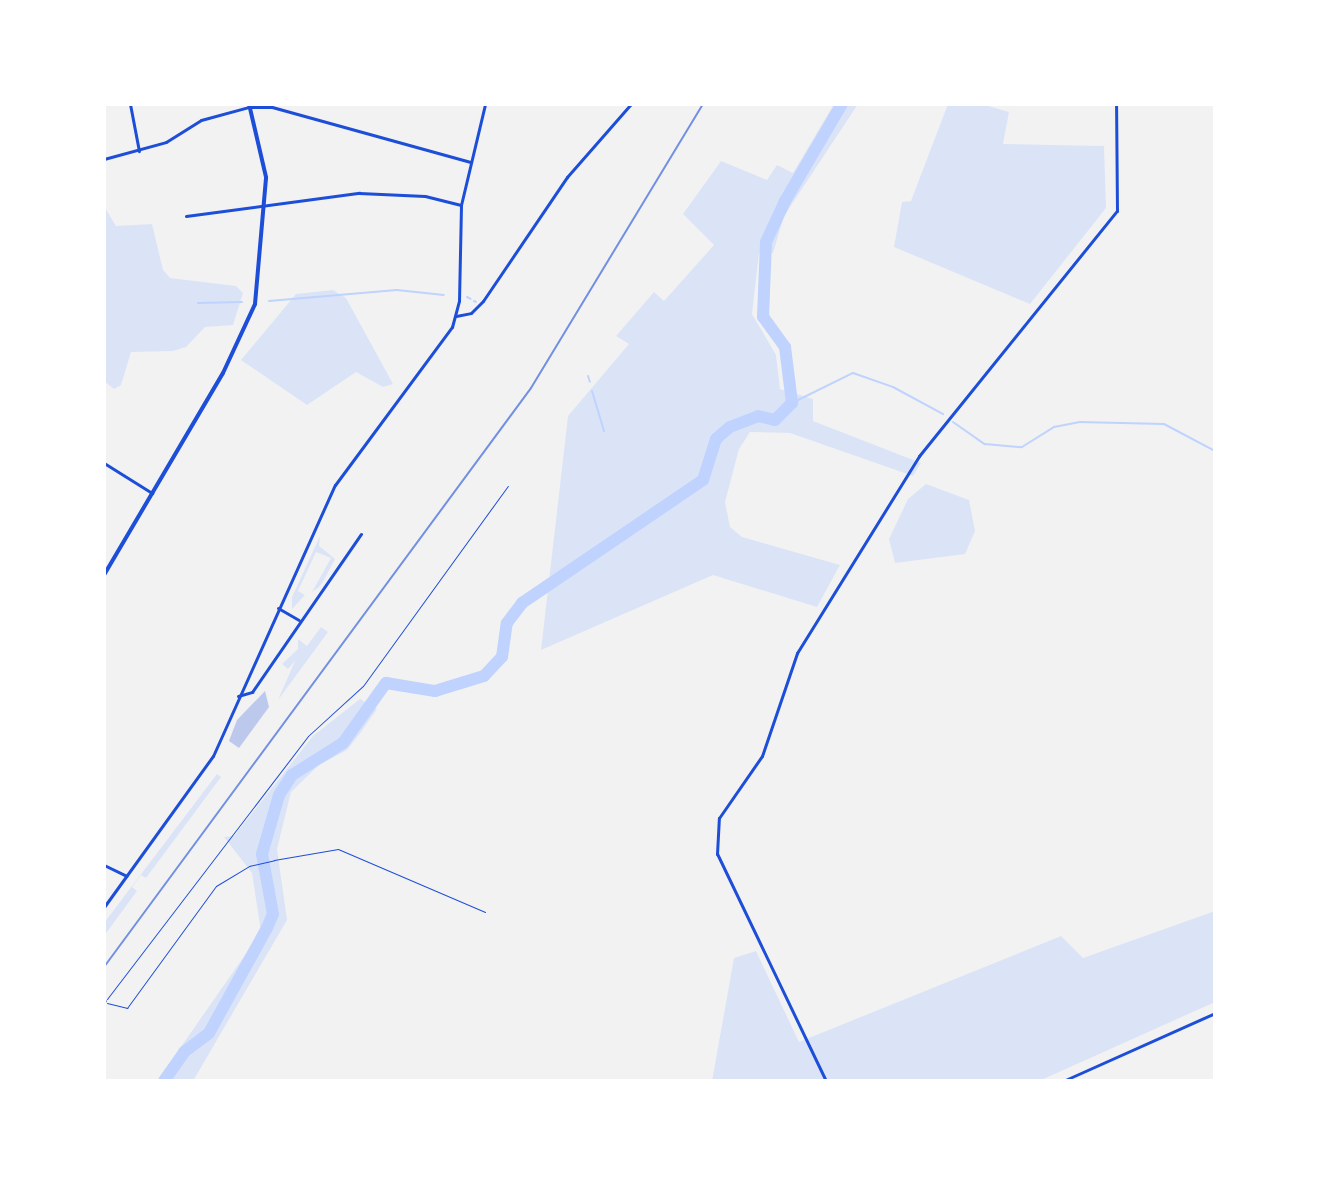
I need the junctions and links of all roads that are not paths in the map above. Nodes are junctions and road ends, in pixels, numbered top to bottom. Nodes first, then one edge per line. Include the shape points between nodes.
1 (130, 104) edge
2 (485, 104) edge
3 (631, 104) edge
4 (1116, 104) edge
5 (249, 105) edge
6 (139, 151) junction
7 (104, 159) edge
8 (471, 162) junction
9 (266, 205) junction
10 (461, 205) junction
11 (186, 216) dead end
12 (456, 316) junction
13 (104, 463) edge
14 (508, 486) dead end
15 (152, 493) junction
16 (361, 534) dead end
17 (104, 575) edge
18 (278, 608) junction
19 (299, 620) junction
20 (238, 696) junction
21 (104, 865) edge
22 (127, 876) junction
23 (104, 907) edge
24 (485, 912) dead end
25 (105, 1001) edge
26 (1215, 1013) edge
27 (826, 1081) edge
28 (1063, 1081) edge

1 - 6 street
2 - 8 street
3 - 12 street via 567,177 483,301 471,313
4 - 27 street via 1117,211 919,456 797,653 762,756 719,818 717,854
5 - 6 street via 201,120 166,142
5 - 8 street via 319,116
5 - 9 street via 264,164
6 - 7 street
8 - 10 street
9 - 10 street via 359,193 425,196
9 - 11 street
9 - 15 street via 259,284 249,320
10 - 12 street
12 - 18 street via 383,426 335,485
13 - 15 street
14 - 25 lane via 363,686 308,736
15 - 17 street
16 - 19 street
18 - 19 street
18 - 20 street
19 - 20 street via 252,692
20 - 22 street via 208,767
21 - 22 street
22 - 23 street
24 - 25 lane via 348,851 274,860 249,866 208,895 127,1008
26 - 28 street

